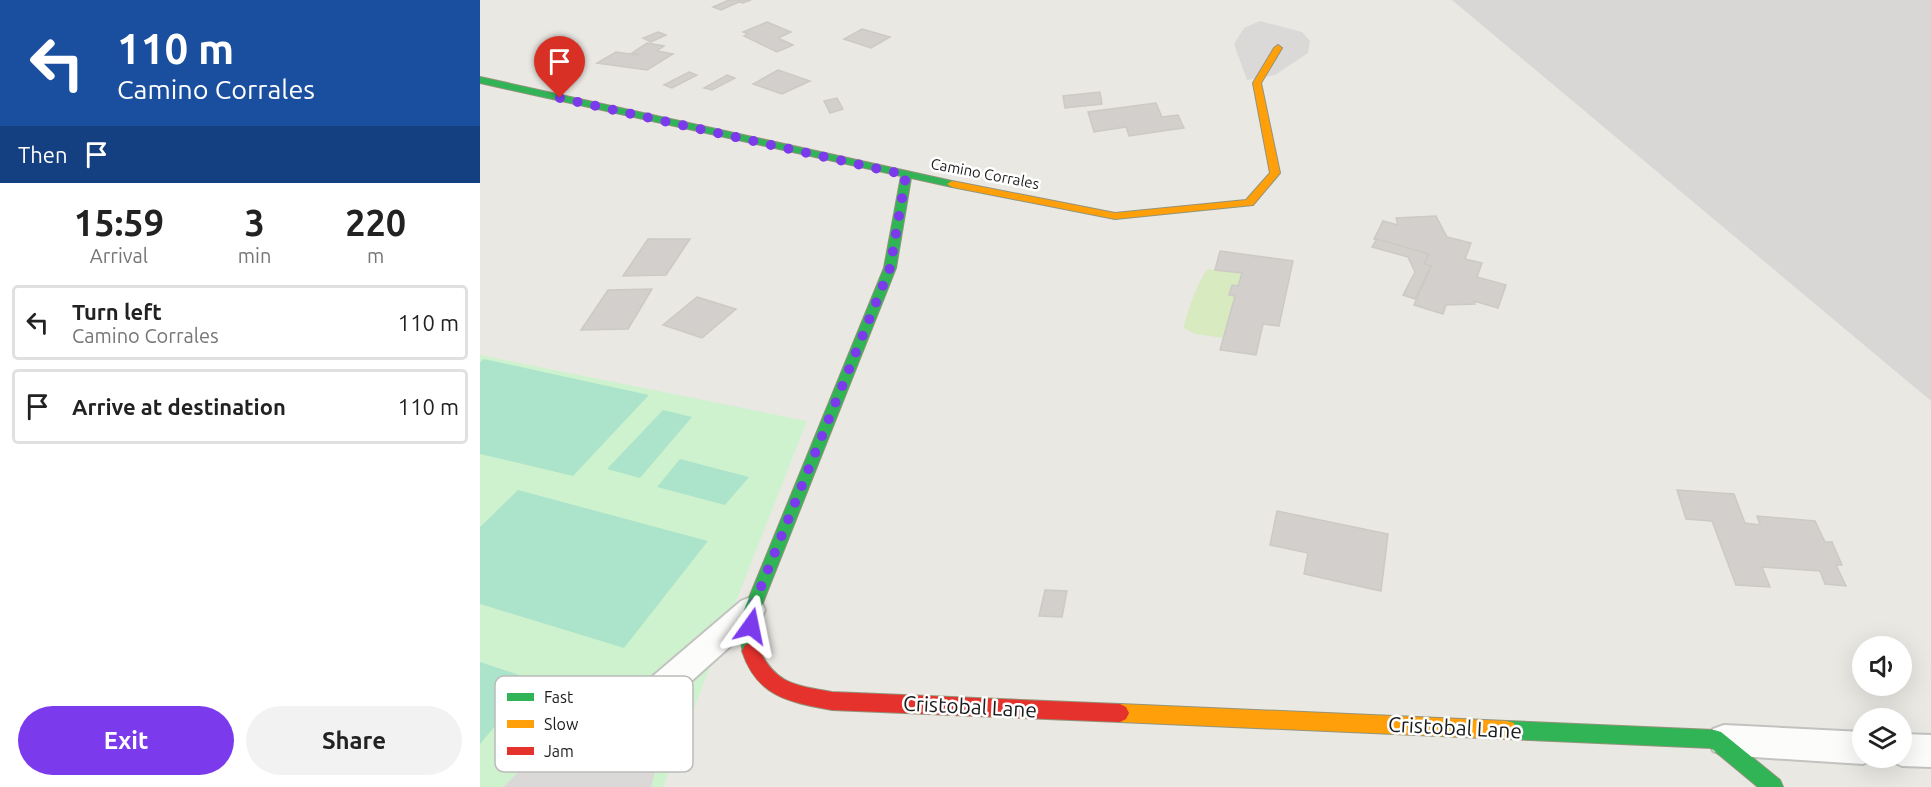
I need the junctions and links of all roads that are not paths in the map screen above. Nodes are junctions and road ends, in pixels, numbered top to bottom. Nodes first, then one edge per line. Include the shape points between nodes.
1 (1278, 48) dead end
2 (480, 80) edge
3 (906, 175) junction
4 (752, 609) junction
5 (676, 676) edge
6 (1714, 739) junction
7 (1852, 747) edge
8 (1912, 750) edge
9 (1931, 751) edge
10 (1773, 787) edge

1 - 3 street, Camino Corrales via 1257,83 1275,173 1248,203 1115,216
2 - 3 street, Camino Corrales
3 - 4 street, Cristobal Lane via 890,268
4 - 5 lane
4 - 6 street, Cristobal Lane via 749,642 754,667 771,683 794,693 832,701
6 - 7 lane, Cristobal Lane
6 - 10 street
8 - 9 lane

